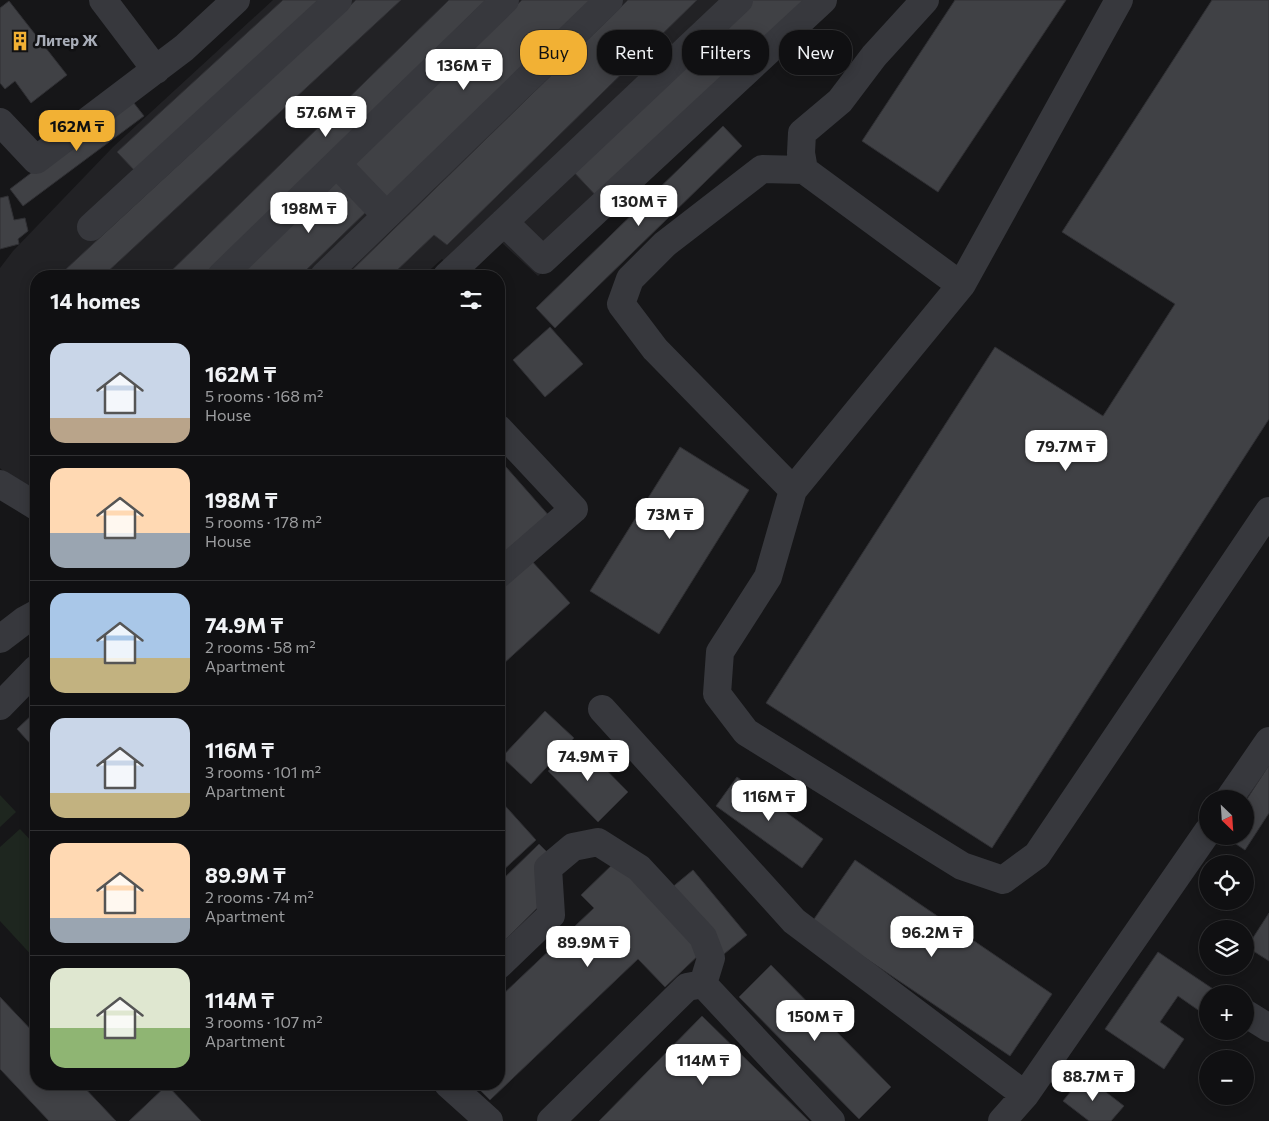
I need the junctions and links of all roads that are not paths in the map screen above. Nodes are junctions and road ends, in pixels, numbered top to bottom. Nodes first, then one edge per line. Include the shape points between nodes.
1 (103, 0) edge
2 (236, 0) edge
3 (338, 0) edge
4 (505, 0) edge
5 (609, 0) edge
6 (740, 0) edge
7 (823, 0) edge
8 (925, 0) edge
9 (1119, 0) edge
10 (156, 70) junction
11 (0, 122) edge
12 (337, 164) junction
13 (804, 170) junction
14 (386, 216) junction
15 (504, 222) junction
16 (91, 227) dead end
17 (227, 270) edge
18 (330, 270) edge
19 (453, 270) edge
20 (962, 284) junction
21 (505, 434) edge
22 (0, 484) edge
23 (793, 490) junction
24 (30, 502) edge
25 (1269, 511) edge
26 (505, 569) edge
27 (30, 617) edge
28 (0, 639) edge
29 (30, 675) edge
30 (0, 706) edge
31 (602, 709) dead end
32 (1269, 742) edge
33 (1235, 790) edge
34 (1199, 843) edge
35 (505, 959) edge
36 (703, 984) junction
37 (1254, 1019) edge
38 (1269, 1028) edge
39 (455, 1090) edge
40 (1025, 1095) junction
41 (489, 1121) edge
42 (551, 1121) edge
43 (831, 1121) edge
44 (1002, 1121) edge

1 - 10 street
2 - 10 street
3 - 16 street
4 - 12 street
5 - 14 street
6 - 15 street
7 - 15 street via 543,260
8 - 13 street via 874,56 840,101 802,133
9 - 20 street
10 - 11 street via 36,160
12 - 14 street
12 - 17 street
13 - 20 street
13 - 23 street via 762,169 665,244 630,279 621,304 655,349
14 - 18 street
15 - 19 street
20 - 23 street
21 - 26 street via 574,509
22 - 24 street
23 - 25 street via 768,577 720,652 716,694 746,732 962,866 1003,880 1037,855
27 - 28 street
29 - 30 street
31 - 40 street via 794,921
32 - 33 street
34 - 40 street
35 - 36 street via 551,915 548,868 572,847 598,842 639,868 703,937 711,958
36 - 42 street via 687,987
36 - 43 street
37 - 38 street
39 - 41 street
40 - 44 street

